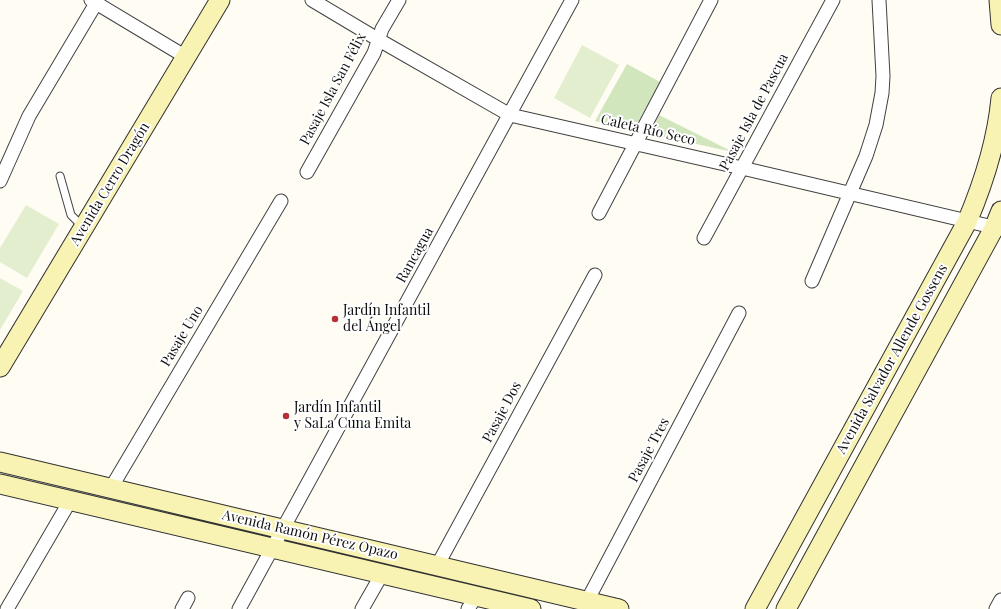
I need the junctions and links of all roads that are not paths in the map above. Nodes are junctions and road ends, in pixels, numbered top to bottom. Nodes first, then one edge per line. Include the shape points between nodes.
1 (220, 0) edge
2 (312, 0) edge
3 (400, 0) edge
4 (572, 0) edge
5 (711, 0) edge
6 (832, 0) edge
7 (879, 0) edge
8 (999, 0) edge
9 (95, 1) edge
10 (1001, 25) edge
11 (378, 40) junction
12 (186, 57) junction
13 (1001, 98) edge
14 (510, 115) junction
15 (635, 144) junction
16 (742, 168) junction
17 (307, 172) dead end
18 (60, 176) dead end
19 (0, 181) edge
20 (850, 193) junction
21 (281, 201) dead end
22 (599, 213) dead end
23 (967, 222) junction
24 (999, 222) edge
25 (84, 228) junction
26 (704, 238) dead end
27 (595, 275) dead end
28 (812, 281) dead end
29 (740, 313) dead end
30 (0, 367) edge
31 (0, 462) edge
32 (0, 484) edge
33 (111, 488) junction
34 (70, 501) junction
35 (282, 528) junction
36 (272, 548) junction
37 (437, 566) junction
38 (382, 574) junction
39 (1001, 600) edge
40 (587, 601) junction
41 (472, 602) edge
42 (7, 609) edge
43 (239, 609) edge
44 (362, 609) edge
45 (531, 609) edge
46 (619, 609) edge
47 (755, 609) edge
48 (786, 609) edge
49 (996, 609) edge

1 - 12 street, Avenida Cerro Dragón
2 - 11 street, Caleta Río Seco
3 - 11 street, Pasaje Isla San Félix
4 - 14 street, Rancagua
5 - 15 street
6 - 16 street, Pasaje Isla de Pascua
7 - 20 street via 884,59 882,98 872,141
8 - 10 street
9 - 12 street
9 - 19 street via 36,102
11 - 14 street, Caleta Río Seco
11 - 17 street, Pasaje Isla San Félix via 374,53
12 - 25 street, Avenida Cerro Dragón
13 - 23 street, Avenida Salvador Allende Gossens via 987,169
14 - 15 street, Caleta Río Seco
14 - 35 street, Rancagua
15 - 16 street, Caleta Río Seco
15 - 22 street
16 - 20 street, Caleta Río Seco
16 - 26 street, Pasaje Isla de Pascua
18 - 25 lane via 71,215
20 - 23 street, Caleta Río Seco
20 - 28 street
21 - 33 street, Pasaje Uno
23 - 24 street, Caleta Río Seco
23 - 47 street, Avenida Salvador Allende Gossens
24 - 48 street, Avenida Salvador Allende Gossens
25 - 30 street, Avenida Cerro Dragón
27 - 37 street, Pasaje Dos
29 - 40 street, Pasaje Tres
31 - 33 street, Avenida Ramón Pérez Opazo
32 - 34 street, Avenida Ramón Pérez Opazo
33 - 35 street, Avenida Ramón Pérez Opazo
34 - 36 street, Avenida Ramón Pérez Opazo
34 - 42 street
35 - 36 street, Rancagua
35 - 37 street, Avenida Ramón Pérez Opazo
36 - 38 street, Avenida Ramón Pérez Opazo
36 - 43 street, Rancagua
37 - 40 street, Avenida Ramón Pérez Opazo
38 - 41 street, Avenida Ramón Pérez Opazo
38 - 44 street
39 - 49 street
40 - 46 street, Avenida Ramón Pérez Opazo
41 - 45 street, Avenida Ramón Pérez Opazo

